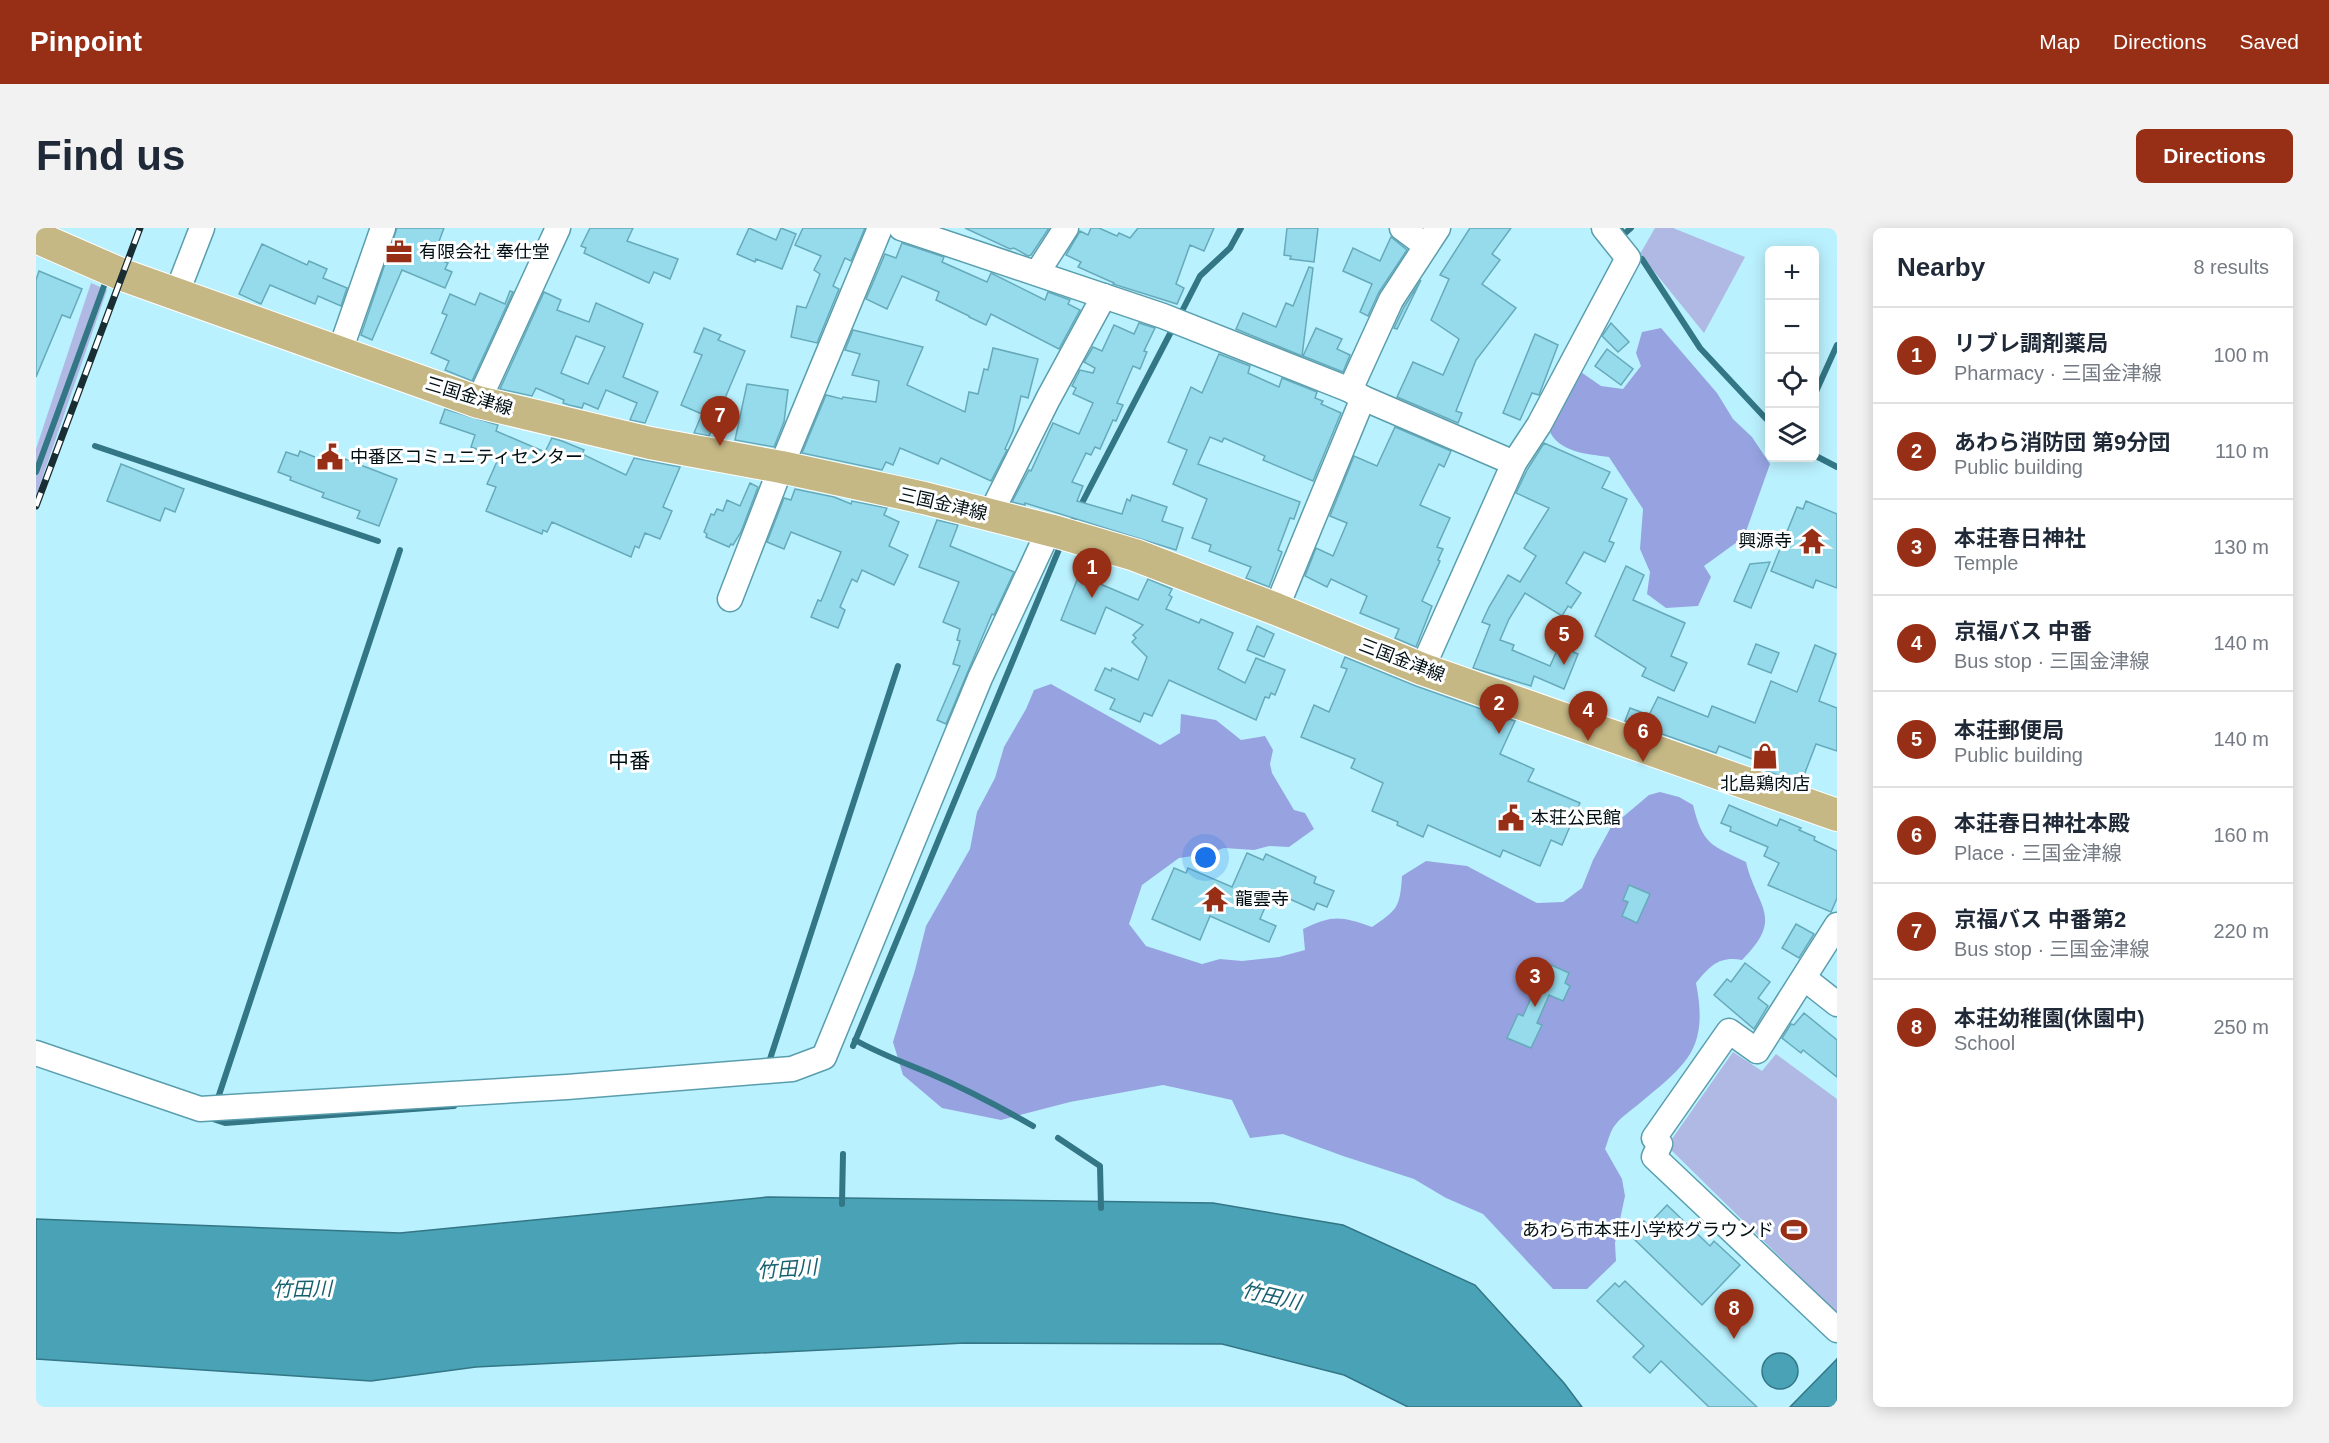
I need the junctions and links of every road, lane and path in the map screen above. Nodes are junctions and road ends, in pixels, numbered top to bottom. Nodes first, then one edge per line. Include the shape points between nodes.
1 (202, 228) edge
2 (383, 228) edge
3 (558, 228) edge
4 (880, 228) edge
5 (901, 228) edge
6 (1066, 228) edge
7 (1402, 228) edge
8 (1604, 228) edge
9 (36, 237) edge
10 (1432, 237) edge
11 (1037, 273) junction
12 (176, 295) junction
13 (1104, 296) junction
14 (339, 354) junction
15 (1357, 394) junction
16 (478, 402) junction
17 (1514, 463) junction
18 (781, 467) junction
19 (990, 514) junction
20 (1060, 534) junction
21 (730, 599) dead end
22 (1276, 609) junction
23 (1422, 669) junction
24 (1837, 815) edge
25 (1837, 925) edge
26 (1804, 978) junction
27 (1837, 1004) edge
28 (36, 1053) edge
29 (1837, 1330) edge

1 - 12 street
2 - 14 street
3 - 16 street
4 - 18 street
5 - 11 street
6 - 11 street
7 - 10 street
8 - 17 street via 1628,258 1539,425
9 - 12 main road, 三国金津線
10 - 15 street via 1390,300
11 - 13 street
12 - 14 main road, 三国金津線
13 - 15 street
13 - 19 street
14 - 16 main road, 三国金津線
15 - 17 street
15 - 22 street
16 - 18 main road, 三国金津線 via 639,441
17 - 23 street
18 - 19 main road, 三国金津線
18 - 21 street
19 - 20 main road, 三国金津線
20 - 22 main road, 三国金津線 via 1135,555
20 - 28 street via 980,678 824,1057 780,1070 200,1109
22 - 23 main road, 三国金津線
23 - 24 main road, 三国金津線
25 - 26 street
26 - 27 street
26 - 29 street via 1757,1051 1729,1031 1654,1138 1660,1144 1654,1157

